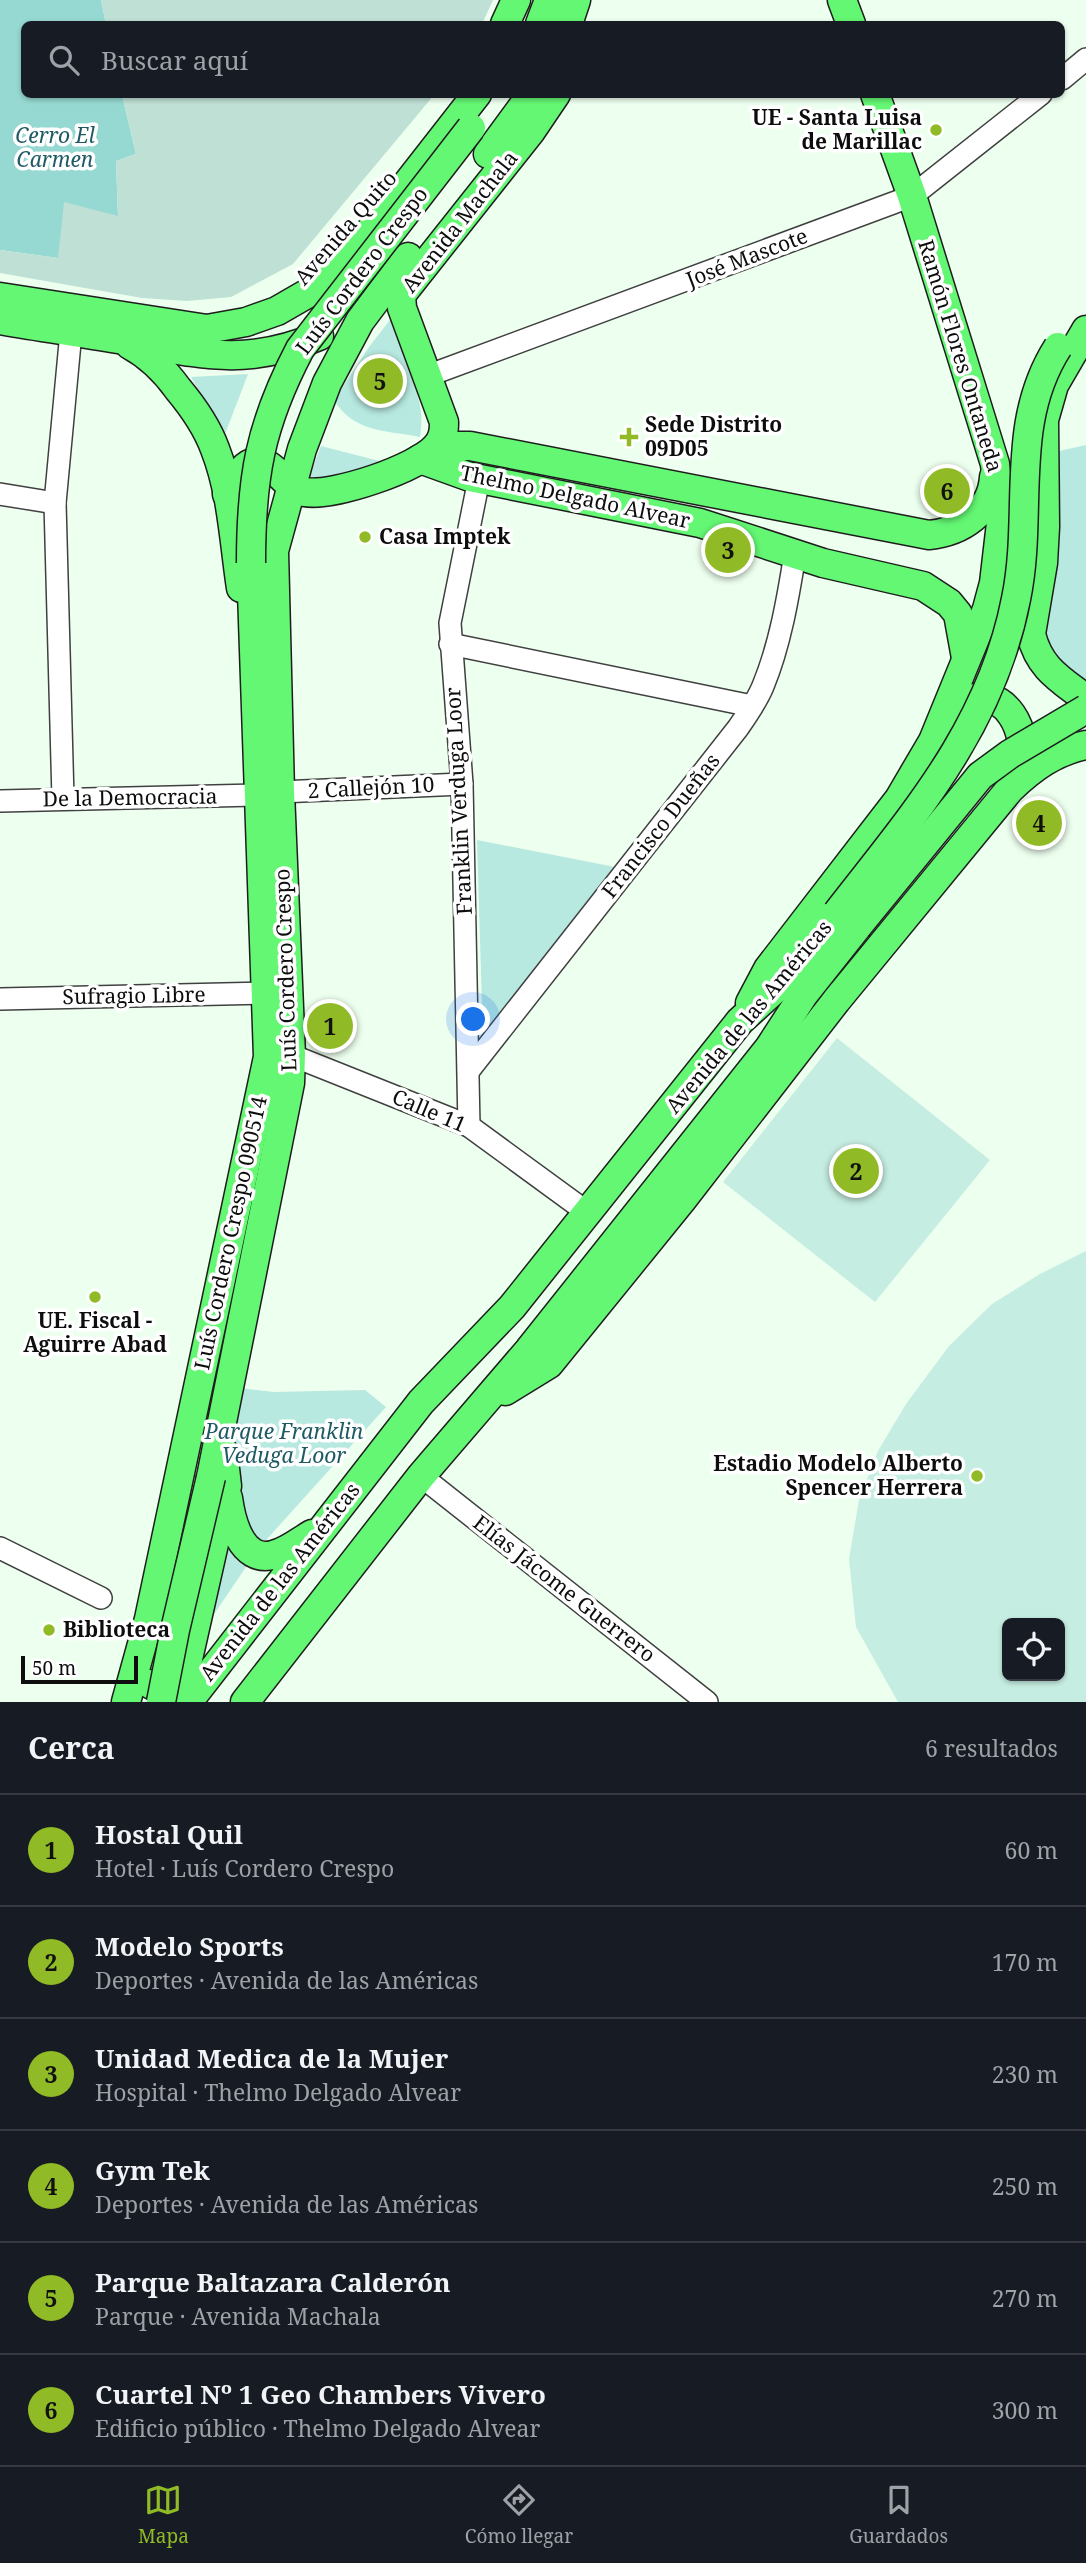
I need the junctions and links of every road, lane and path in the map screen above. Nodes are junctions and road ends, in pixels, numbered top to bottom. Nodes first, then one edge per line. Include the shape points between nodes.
1 (516, 0) edge
2 (532, 0) edge
3 (549, 0) edge
4 (576, 0) edge
5 (593, 0) edge
6 (842, 0) edge
7 (506, 21) edge
8 (523, 21) edge
9 (541, 21) edge
10 (569, 21) edge
11 (588, 21) edge
12 (850, 21) edge
13 (1086, 59) edge
14 (1065, 76) edge
15 (454, 98) edge
16 (474, 98) edge
17 (495, 98) edge
18 (529, 98) edge
19 (553, 98) edge
20 (876, 98) edge
21 (1036, 98) edge
22 (912, 197) junction
23 (408, 257) junction
24 (0, 297) edge
25 (1086, 317) edge
26 (0, 320) edge
27 (247, 322) junction
28 (1086, 330) edge
29 (71, 332) junction
30 (119, 339) junction
31 (427, 376) junction
32 (429, 452) junction
33 (995, 464) junction
34 (479, 480) junction
35 (291, 488) junction
36 (0, 494) edge
37 (227, 494) junction
38 (55, 503) junction
39 (795, 554) junction
40 (994, 583) junction
41 (450, 644) junction
42 (966, 661) junction
43 (254, 673) junction
44 (1086, 699) edge
45 (752, 706) junction
46 (1086, 709) edge
47 (1086, 718) edge
48 (941, 723) junction
49 (1086, 745) edge
50 (462, 784) junction
51 (1010, 789) junction
52 (270, 794) junction
53 (63, 799) junction
54 (0, 802) edge
55 (847, 920) junction
56 (267, 993) junction
57 (0, 999) edge
58 (836, 1001) junction
59 (740, 1021) junction
60 (769, 1048) junction
61 (291, 1055) junction
62 (470, 1069) junction
63 (469, 1126) junction
64 (588, 1213) junction
65 (616, 1261) junction
66 (421, 1476) junction
67 (219, 1481) junction
68 (323, 1527) junction
69 (0, 1548) edge
70 (102, 1598) dead end
71 (140, 1653) junction
72 (126, 1702) edge
73 (161, 1702) edge
74 (188, 1702) edge
75 (245, 1702) edge
76 (707, 1702) edge

1 - 7 main road
2 - 8 main road
3 - 9 main road
4 - 10 main road
5 - 11 main road
6 - 12 main road
13 - 14 street
15 - 27 main road, Avenida Quito via 314,269 283,299
16 - 27 main road, Avenida Quito via 356,249 310,292
17 - 43 main road, Luís Cordero Crespo, bridge via 300,349 283,382 254,477
18 - 23 main road, Avenida Machala
19 - 31 main road, Avenida Machala via 401,295
20 - 22 main road, Ramón Flores Ontaneda
21 - 22 street, José Mascote
22 - 31 street, José Mascote
22 - 33 main road, Ramón Flores Ontaneda
23 - 30 main road, Avenida Machala via 343,323 288,347 248,355 202,355
23 - 35 main road, Luís Cordero Crespo via 347,343 317,408
24 - 27 main road via 183,327 208,329
25 - 55 main road, Avenida de las Américas, bridge via 1058,347 1040,380 1031,411 1022,569 1009,629 989,685 942,777
26 - 29 main road, Avenida Machala
28 - 44 main road via 1054,385 1044,420 1045,527 1031,634 1045,666
29 - 30 main road, Avenida Machala
29 - 38 street
30 - 37 main road via 151,358 193,408 215,449
31 - 32 main road, Avenida Machala via 444,422 444,433
32 - 33 main road, Thelmo Delgado Alvear via 470,446 929,535 953,531 974,518 993,483
32 - 34 main road, Thelmo Delgado Alvear via 450,472
32 - 35 main road via 335,491
33 - 40 main road, Ramón Flores Ontaneda via 1001,523
34 - 39 main road, Thelmo Delgado Alvear via 700,523
34 - 41 street, Franklin Verduga Loor via 450,623
35 - 37 main road via 272,467 254,462 239,474
35 - 52 main road, Luís Cordero Crespo via 272,562
36 - 38 street
37 - 43 main road
38 - 53 street
39 - 42 main road, Thelmo Delgado Alvear via 910,582 936,593 958,614
39 - 45 street, Francisco Dueñas via 769,671
40 - 42 main road, Ramón Flores Ontaneda
40 - 47 main road via 1003,622 1030,677 1051,697
41 - 45 street
41 - 50 street, Franklin Verduga Loor
42 - 48 main road, Ramón Flores Ontaneda
43 - 52 main road, Luís Cordero Crespo 090514
45 - 62 street, Francisco Dueñas
46 - 55 main road, Avenida de las Américas, bridge via 980,776
48 - 51 main road via 960,703 976,696 1006,707 1019,727 1024,752
48 - 59 main road via 911,780 768,969
49 - 51 main road via 1045,760
50 - 52 street, 2 Callejón 10
50 - 62 street, Franklin Verduga Loor
51 - 58 main road, Avenida de las Américas
52 - 53 street, De la Democracia
52 - 56 main road, Luís Cordero Crespo 090514 via 260,864
52 - 61 main road, Luís Cordero Crespo
53 - 54 street, De la Democracia
55 - 59 main road, Avenida de las Américas
55 - 60 main road, Avenida de las Américas
56 - 57 street, Sufragio Libre
56 - 71 main road, Luís Cordero Crespo 090514 via 268,1057
58 - 60 main road
58 - 65 main road, Avenida de las Américas
59 - 64 main road, Avenida de las Américas
60 - 65 main road, Avenida de las Américas
61 - 63 street, Calle 11
61 - 67 main road, Luís Cordero Crespo via 290,1083 221,1427
62 - 63 street, Franklin Verduga Loor
63 - 64 street, Calle 11
64 - 68 main road, Avenida de las Américas via 512,1307 421,1402
65 - 66 main road, Avenida de las Américas
66 - 75 main road, Avenida de las Américas
66 - 76 street, Elías Jácome Guerrero
67 - 68 main road via 238,1538 256,1553 272,1556
67 - 71 main road via 183,1672 166,1689 153,1687 141,1670
67 - 73 main road, Luís Cordero Crespo, bridge via 175,1630
68 - 74 main road, Avenida de las Américas
69 - 70 street
71 - 72 main road, Luís Cordero Crespo 090514

